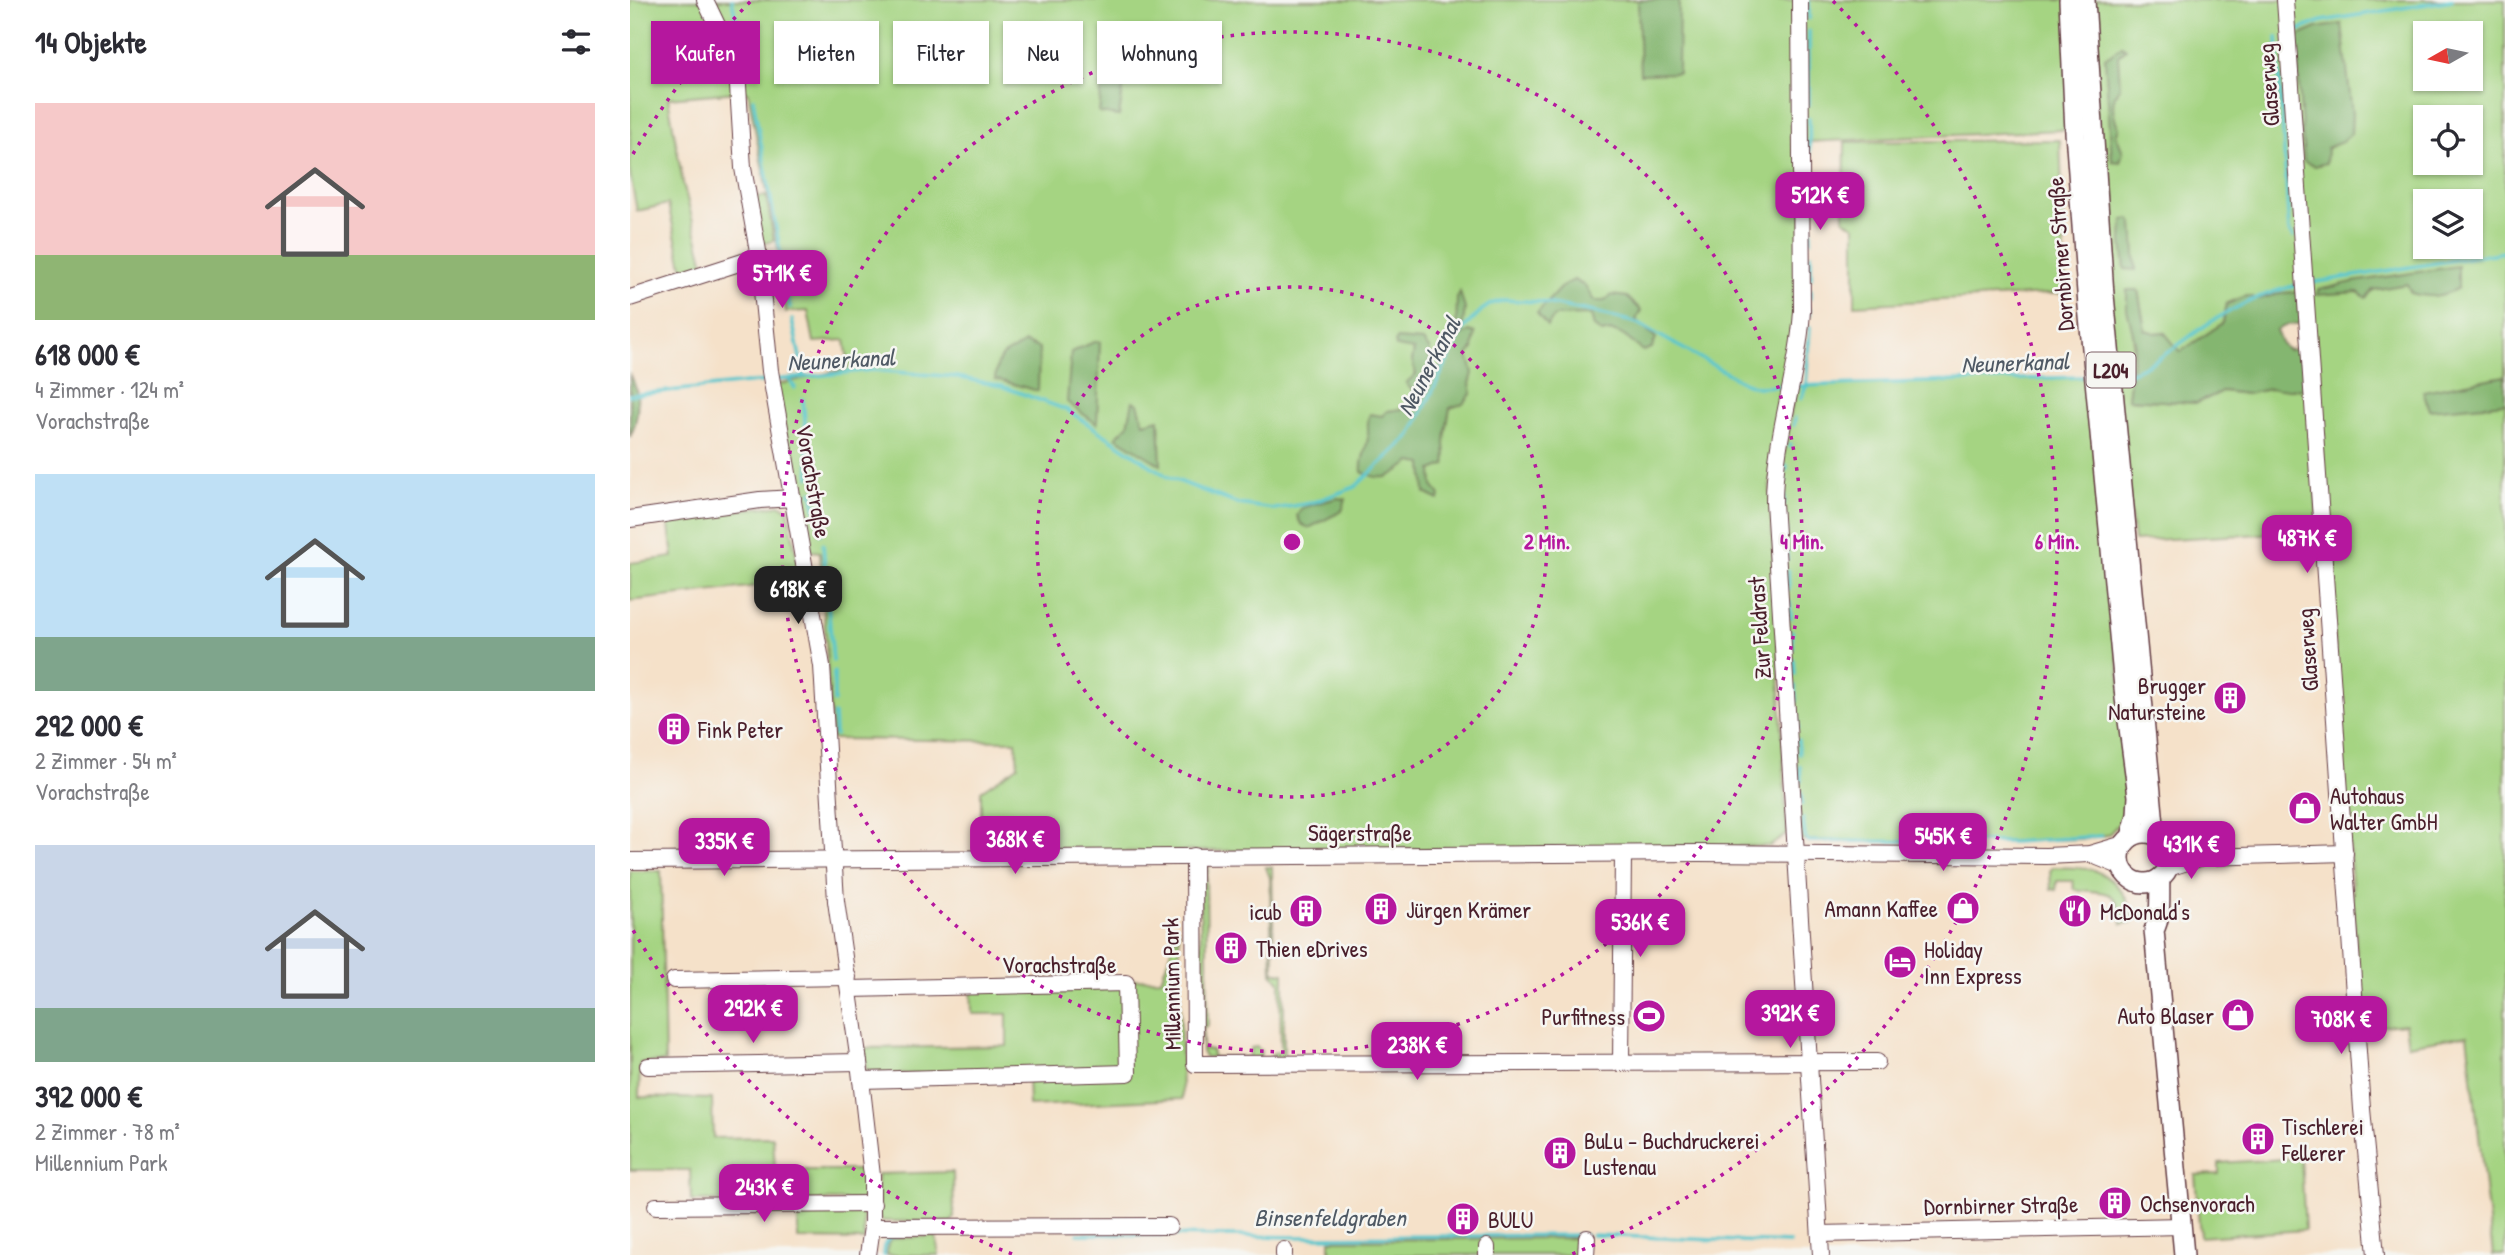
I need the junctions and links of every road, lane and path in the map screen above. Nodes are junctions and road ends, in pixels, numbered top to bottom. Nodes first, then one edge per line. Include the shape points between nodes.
1 (705, 0) edge
2 (1800, 0) edge
3 (2069, 0) edge
4 (2085, 0) edge
5 (2286, 0) edge
6 (758, 257) junction
7 (630, 298) edge
8 (793, 498) junction
9 (630, 519) edge
10 (2161, 840) junction
11 (2128, 841) junction
12 (2345, 853) junction
13 (1623, 854) junction
14 (2090, 854) junction
15 (1796, 855) junction
16 (1194, 856) junction
17 (2203, 857) junction
18 (834, 859) junction
19 (630, 861) edge
20 (2122, 867) junction
21 (2164, 873) junction
22 (2136, 881) junction
23 (2154, 930) junction
24 (674, 980) dead end
25 (848, 983) junction
26 (1809, 1061) junction
27 (859, 1062) junction
28 (1877, 1062) dead end
29 (1621, 1063) junction
30 (648, 1066) dead end
31 (861, 1080) junction
32 (873, 1205) junction
33 (656, 1206) dead end
34 (1170, 1226) dead end
35 (2182, 1226) junction
36 (872, 1227) junction
37 (1820, 1234) junction
38 (868, 1255) edge
39 (1821, 1255) edge
40 (2184, 1255) edge
41 (2376, 1255) edge

1 - 6 street, Vorachstraße via 727,46 738,86 743,168
2 - 15 street, Zur Feldrast via 1802,311 1775,469 1774,502
3 - 11 main road, Dornbirner Straße / L204 via 2088,306 2138,796
4 - 10 main road, Dornbirner Straße / L204 via 2104,295
5 - 12 street, Glaserweg
6 - 7 street
6 - 8 street, Vorachstraße via 770,371
8 - 9 street
8 - 18 street, Vorachstraße via 822,666
10 - 11 main road via 2147,833
10 - 17 street
10 - 21 main road, Dornbirner Straße / L204 via 2170,857
11 - 14 street, Sägerstraße
11 - 20 main road, Dornbirner Straße / L204 via 2120,854
12 - 17 street
12 - 41 street, Glaserweg
13 - 15 street, Sägerstraße
13 - 16 street, Sägerstraße
13 - 29 street
14 - 15 street, Sägerstraße
14 - 20 street, Sägerstraße
15 - 26 street, Zur Feldrast
16 - 18 street, Sägerstraße
16 - 29 street, Millennium Park via 1195,1064
17 - 21 street
18 - 19 street, Sägerstraße
18 - 25 street, Vorachstraße
20 - 22 main road, Dornbirner Straße / L204
21 - 22 main road via 2144,883
21 - 23 main road, Dornbirner Straße / L204
22 - 23 main road, Dornbirner Straße / L204
23 - 35 main road, Dornbirner Straße / L204
24 - 25 street, Vorachstraße
25 - 27 street, Vorachstraße
25 - 31 street, Vorachstraße via 1126,983 1128,1073
26 - 28 street, Millennium Park
26 - 29 street, Millennium Park
26 - 37 street, Zur Feldrast
27 - 30 street
27 - 31 street, Vorachstraße
31 - 32 street, Vorachstraße
32 - 33 street
32 - 36 street, Vorachstraße
34 - 36 street
35 - 37 street, Dornbirner Straße
35 - 40 main road, Dornbirner Straße / L204
36 - 38 street, Vorachstraße
37 - 39 street, Zur Feldrast

